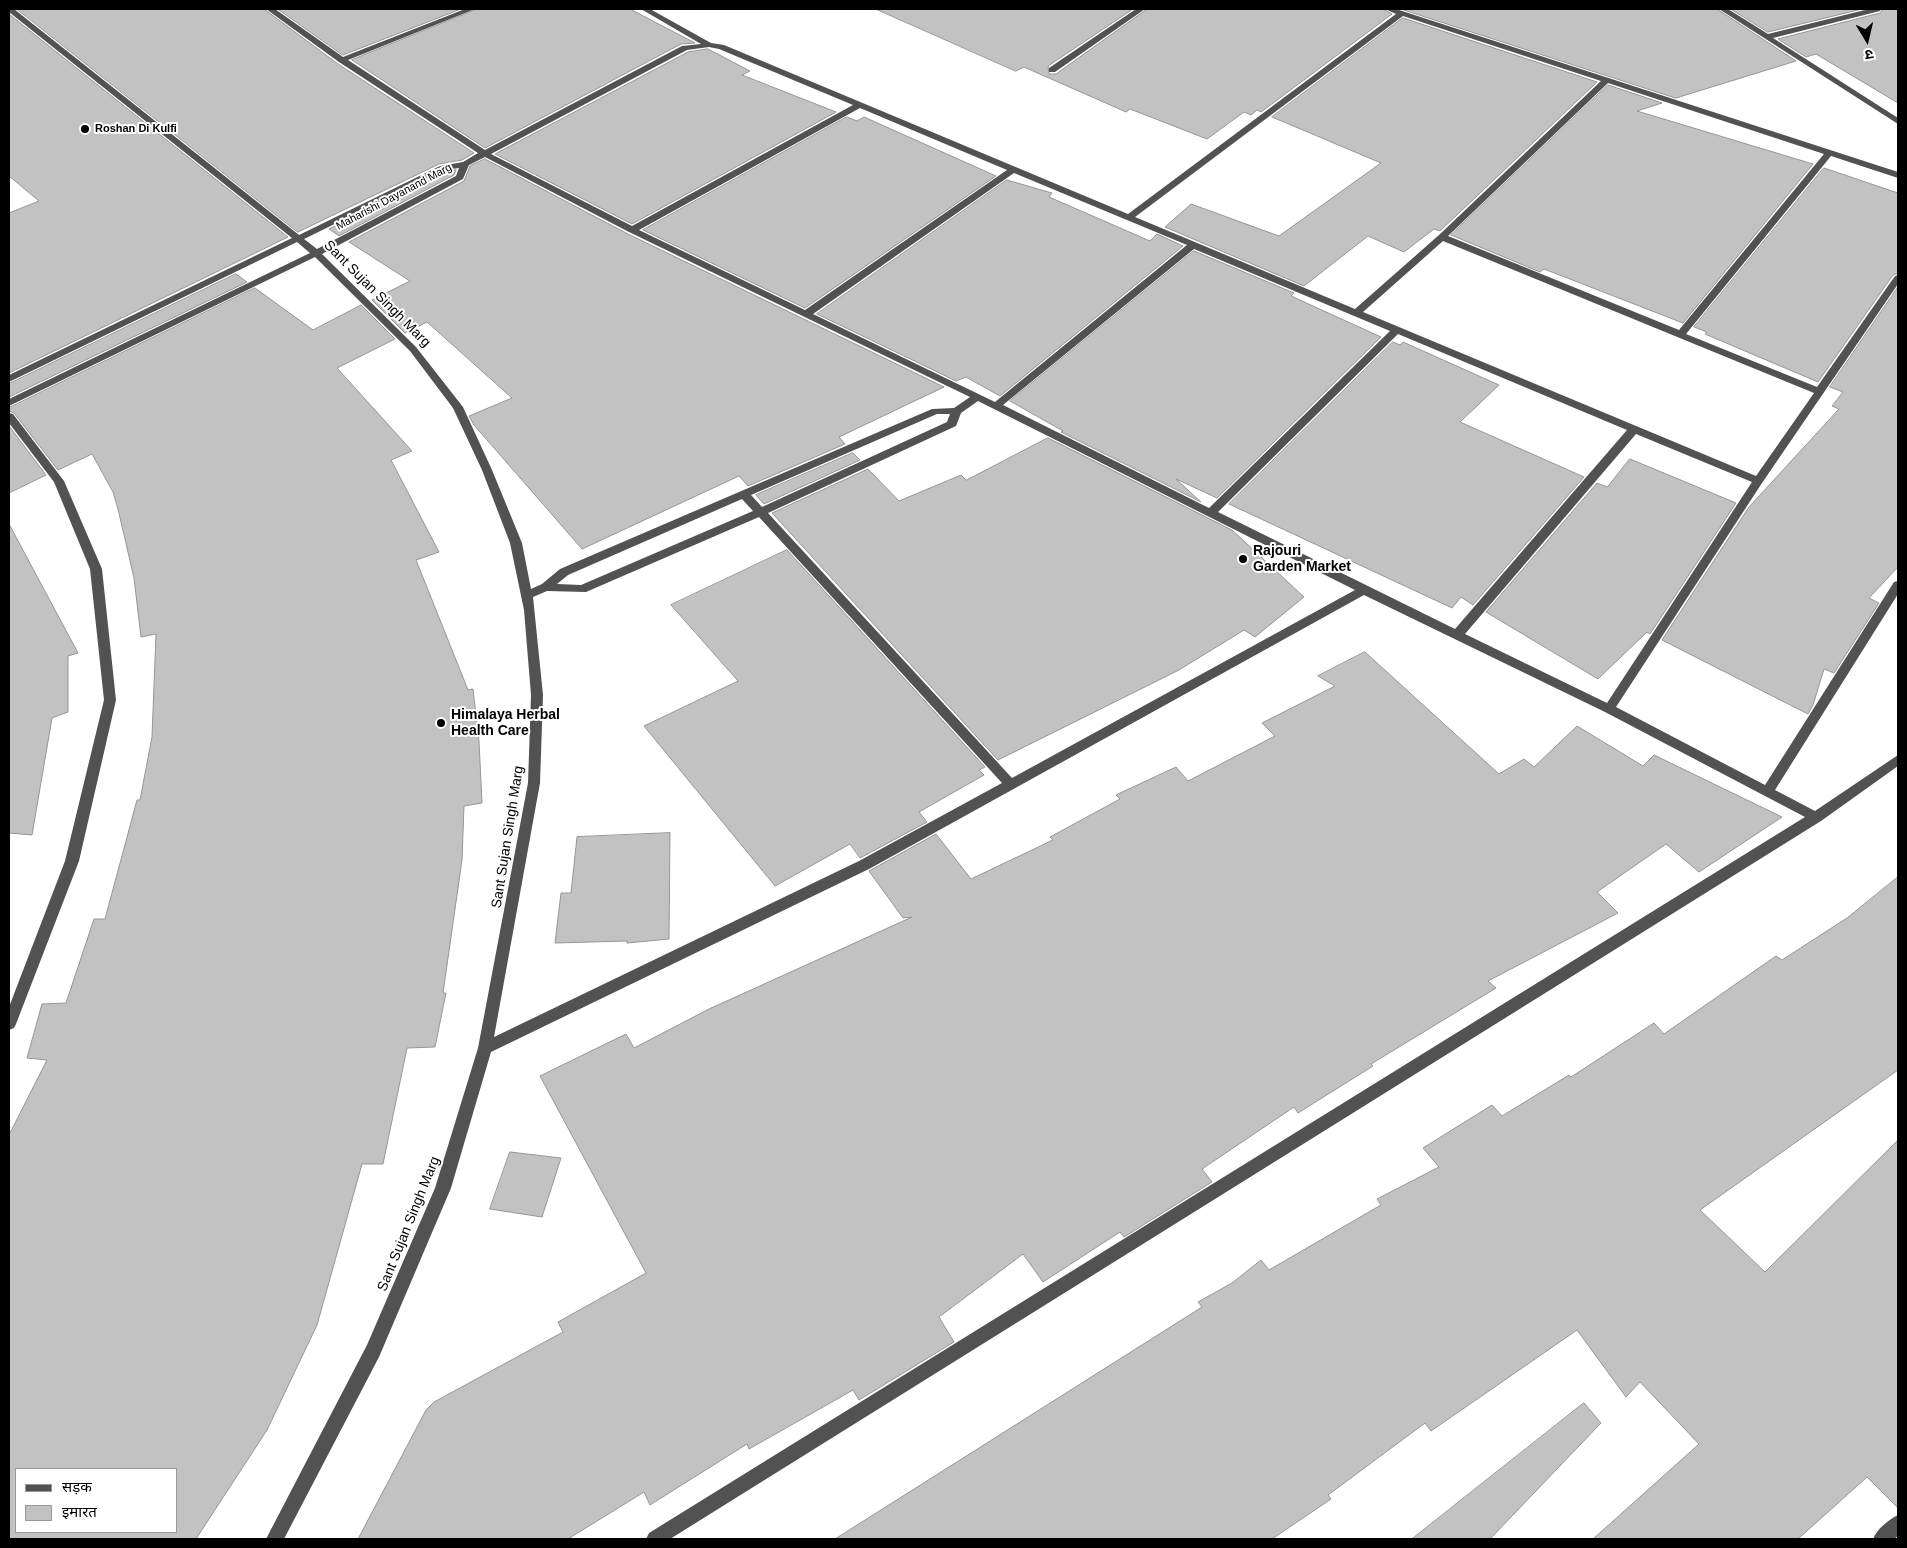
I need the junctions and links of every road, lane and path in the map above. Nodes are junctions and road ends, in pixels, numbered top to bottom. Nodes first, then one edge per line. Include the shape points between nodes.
1 (10, 9) edge
2 (270, 9) edge
3 (471, 9) edge
4 (645, 9) edge
5 (1141, 9) edge
6 (1390, 9) edge
7 (1723, 9) edge
8 (1877, 9) edge
9 (1402, 13) junction
10 (1767, 37) junction
11 (710, 45) junction
12 (342, 60) junction
13 (1052, 70) dead end
14 (1607, 80) junction
15 (860, 105) junction
16 (1898, 122) edge
17 (1830, 152) junction
18 (485, 154) junction
19 (465, 164) junction
20 (1013, 170) junction
21 (1898, 175) edge
22 (1128, 218) junction
23 (632, 230) junction
24 (1442, 237) junction
25 (297, 238) junction
26 (1194, 245) junction
27 (316, 253) junction
28 (1898, 278) edge
29 (1356, 313) junction
30 (806, 314) junction
31 (1396, 330) junction
32 (1680, 335) junction
33 (9, 379) edge
34 (1820, 392) junction
35 (978, 397) junction
36 (9, 403) edge
37 (996, 406) junction
38 (956, 411) junction
39 (9, 416) edge
40 (1634, 429) junction
41 (1758, 481) junction
42 (744, 494) junction
43 (760, 512) junction
44 (1211, 514) junction
45 (1898, 585) edge
46 (546, 587) junction
47 (1364, 590) junction
48 (527, 595) junction
49 (1457, 635) junction
50 (1609, 709) junction
51 (1898, 760) edge
52 (1011, 785) junction
53 (1768, 791) junction
54 (1816, 817) junction
55 (9, 1024) edge
56 (486, 1048) junction
57 (1898, 1524) edge
58 (275, 1539) edge
59 (655, 1539) edge
60 (1882, 1539) edge

1 - 25 street, Sant Sujan Singh Marg
2 - 12 street
3 - 12 street
4 - 11 street
5 - 13 street
6 - 9 street
7 - 10 street
8 - 10 street
9 - 14 street
9 - 22 street
10 - 16 street
11 - 15 street
11 - 18 street via 685,48
12 - 18 street
14 - 17 street
14 - 24 street
15 - 20 street
15 - 23 street
17 - 21 street
17 - 32 street
18 - 19 street
18 - 23 street
19 - 25 street, Maharishi Dayanand Marg via 442,168
19 - 27 street, Maharishi Dayanand Marg via 460,177
20 - 22 street
20 - 30 street
22 - 26 street
23 - 30 street
24 - 29 street
24 - 32 street
25 - 27 street, Sant Sujan Singh Marg
25 - 33 street, Maharishi Dayanand Marg
26 - 29 street
26 - 37 street
27 - 36 street, Maharishi Dayanand Marg
27 - 48 street, Sant Sujan Singh Marg via 413,349 458,407 516,543
28 - 34 street
29 - 31 street
30 - 35 street
31 - 40 street
31 - 44 street
32 - 34 street
34 - 41 street
35 - 37 street
35 - 38 street
37 - 44 street
38 - 42 street via 936,411
38 - 43 street via 952,424
39 - 55 street via 58,481 96,569 110,700 72,862
40 - 41 street
40 - 49 street
41 - 50 street
42 - 43 street
42 - 46 street via 564,572
43 - 46 street via 582,589
43 - 52 street
44 - 47 street
45 - 53 street
46 - 48 street
47 - 49 street
47 - 52 street
48 - 56 street, Sant Sujan Singh Marg via 536,696 534,783
49 - 50 street
50 - 53 street
51 - 54 street
52 - 56 street via 864,866
53 - 54 street
54 - 59 street
56 - 58 street, Sant Sujan Singh Marg via 443,1188 373,1352
57 - 60 street

